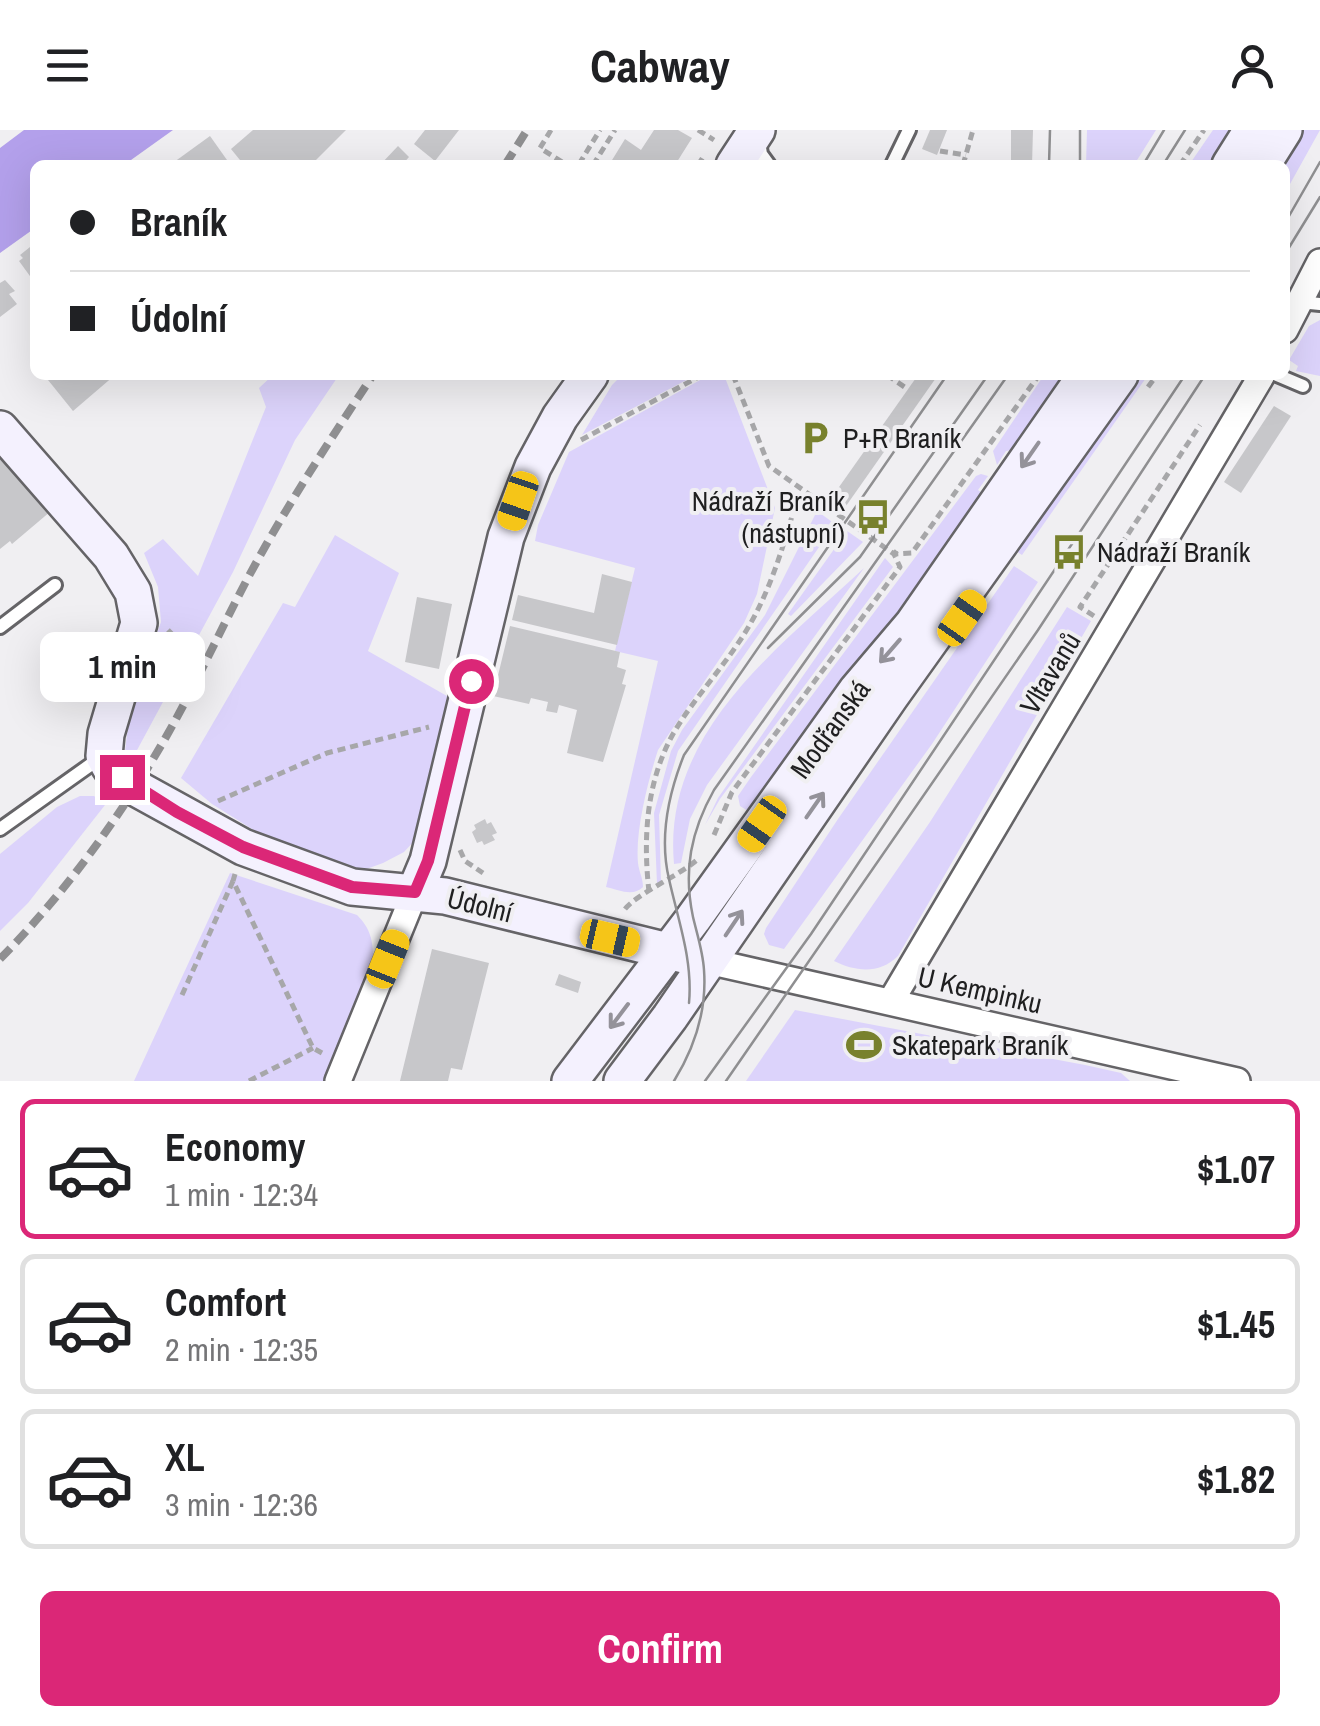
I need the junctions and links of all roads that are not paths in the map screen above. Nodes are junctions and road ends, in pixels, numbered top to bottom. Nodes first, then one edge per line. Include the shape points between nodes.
1 (758, 130) edge
2 (908, 130) edge
3 (1252, 130) edge
4 (1284, 130) edge
5 (724, 152) edge
6 (766, 160) edge
7 (894, 160) edge
8 (1233, 160) edge
9 (1265, 160) edge
10 (1320, 262) edge
11 (1310, 303) edge
12 (1290, 325) edge
13 (586, 380) edge
14 (1083, 380) edge
15 (1116, 380) edge
16 (1259, 380) edge
17 (1289, 380) edge
18 (1303, 386) dead end
19 (0, 429) edge
20 (56, 585) dead end
21 (0, 626) edge
22 (104, 756) junction
23 (0, 828) edge
24 (415, 892) junction
25 (668, 952) junction
26 (708, 961) junction
27 (891, 1001) junction
28 (1171, 1073) edge
29 (342, 1074) edge
30 (570, 1081) edge
31 (622, 1081) edge
32 (1237, 1081) edge

1 - 5 main road
1 - 6 lane
2 - 7 lane
3 - 8 main road
4 - 9 main road
10 - 11 street
11 - 12 street
13 - 24 main road via 560,417 512,519
14 -> 25 main road, Modřanská via 913,624 857,690
26 -> 15 main road, Modřanská
16 - 27 street, Vltavanů
17 - 18 lane
19 - 22 main road via 111,556 138,606
20 - 21 lane
22 - 23 lane
22 - 24 main road, Údolní via 134,787 243,847 352,887
24 - 25 main road, Údolní
24 - 29 street
25 - 26 main road, Údolní
25 -> 30 main road, Modřanská
26 - 27 street, U Kempinku
26 - 31 main road, Modřanská
27 - 28 street, U Kempinku
28 - 32 street, U Kempinku

